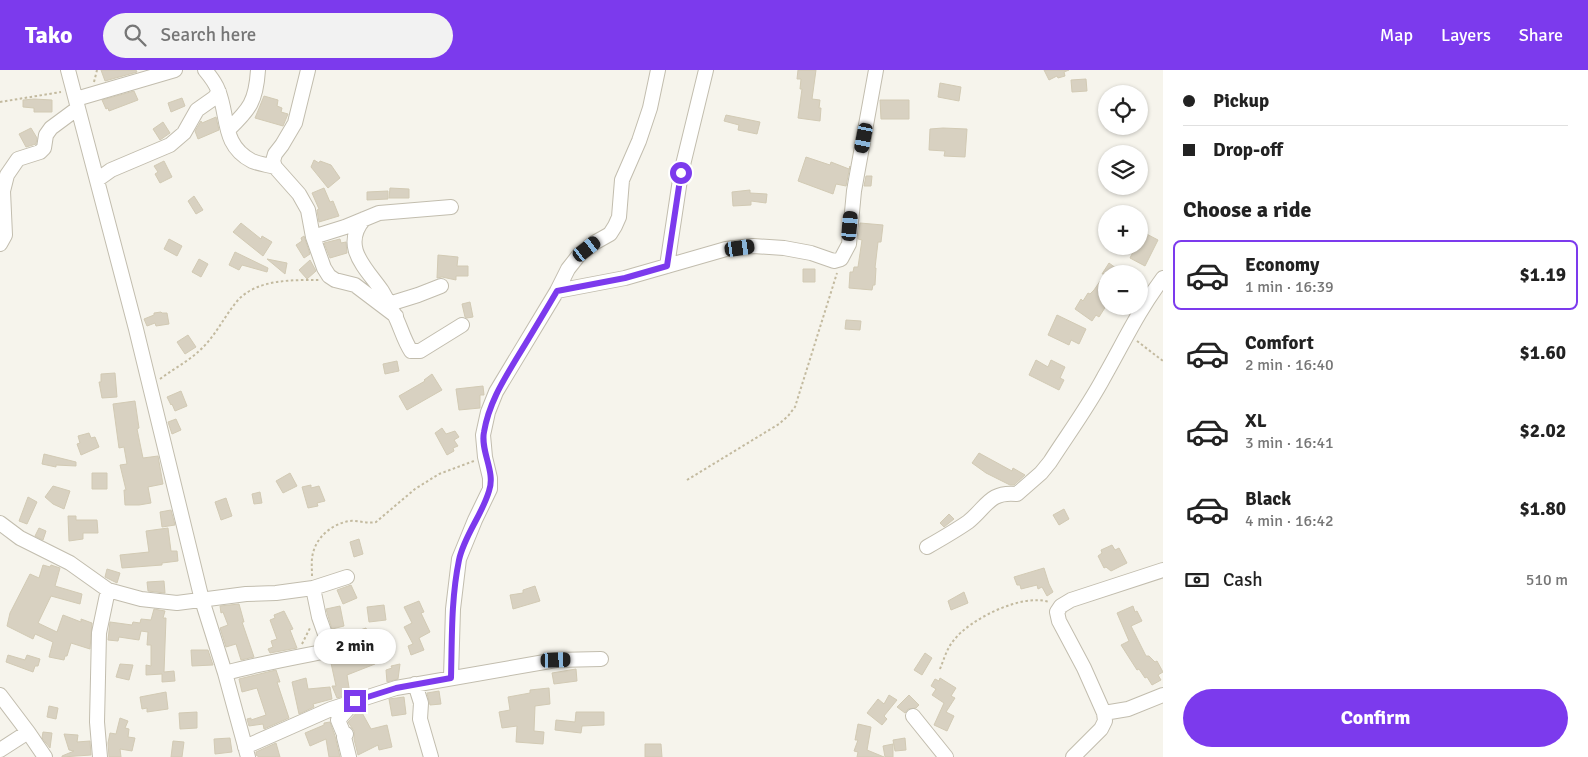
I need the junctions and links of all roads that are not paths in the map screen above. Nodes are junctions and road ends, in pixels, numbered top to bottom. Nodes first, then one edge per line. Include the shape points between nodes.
1 (68, 70) edge
2 (175, 70) edge
3 (205, 70) edge
4 (258, 70) edge
5 (308, 70) edge
6 (658, 70) edge
7 (706, 70) edge
8 (876, 70) edge
9 (219, 92) junction
10 (76, 99) junction
11 (228, 130) junction
12 (275, 168) junction
13 (97, 180) junction
14 (451, 207) dead end
15 (364, 219) junction
16 (313, 237) junction
17 (0, 244) edge
18 (667, 266) junction
19 (1163, 278) edge
20 (441, 286) dead end
21 (557, 291) junction
22 (392, 310) junction
23 (462, 326) dead end
24 (0, 523) edge
25 (927, 547) dead end
26 (1163, 570) edge
27 (346, 577) dead end
28 (313, 588) junction
29 (108, 590) junction
30 (202, 600) junction
31 (370, 642) dead end
32 (331, 651) junction
33 (600, 658) dead end
34 (225, 673) junction
35 (451, 678) junction
36 (415, 684) junction
37 (0, 695) edge
38 (1163, 695) edge
39 (355, 701) junction
40 (1104, 713) junction
41 (913, 716) dead end
42 (28, 732) junction
43 (0, 750) edge
44 (246, 752) edge
45 (45, 757) edge
46 (100, 757) edge
47 (349, 757) edge
48 (431, 757) edge
49 (946, 757) edge
50 (1073, 757) edge

1 - 10 street
2 - 10 street
3 - 9 street
4 - 11 street via 253,100
5 - 12 street via 295,123 275,154
6 - 21 street via 647,116 622,180 619,217 610,234 579,255
7 - 18 street via 681,173
8 - 18 street via 854,190 849,244 841,259 834,261 811,253 753,246
9 - 11 street
9 - 13 street via 197,110 175,142 111,170
10 - 13 street
10 - 17 street via 46,135 44,148 18,159 7,175 3,191 5,235
11 - 12 street via 234,146 241,153
12 - 16 street via 299,194 308,210
13 - 30 street
14 - 15 street via 391,212
15 - 16 street
15 - 22 street via 355,241 360,263
16 - 22 street via 329,276 354,285
18 - 21 street
19 - 25 street via 1145,302 1104,379 1041,473 1017,494 1005,493 988,502 968,521
20 - 22 street
21 - 35 street via 496,392 488,412 483,435 490,489 459,559 453,609
22 - 23 street via 408,347 415,352
24 - 29 street via 20,538 70,563
26 - 40 street via 1071,600 1060,606 1057,612
27 - 28 street
28 - 30 street
28 - 32 street
29 - 30 street via 141,599 177,603
29 - 46 street via 99,633 97,722
30 - 34 street
31 - 32 street
32 - 34 street via 294,656
33 - 35 street via 556,660
34 - 44 street
35 - 36 street
36 - 39 street
36 - 48 street via 420,719
37 - 42 street
38 - 40 street via 1128,709
39 - 44 street via 331,709
39 - 47 street via 338,720 346,734 344,740
40 - 50 street via 1101,729
41 - 49 street
42 - 43 street
42 - 45 street

